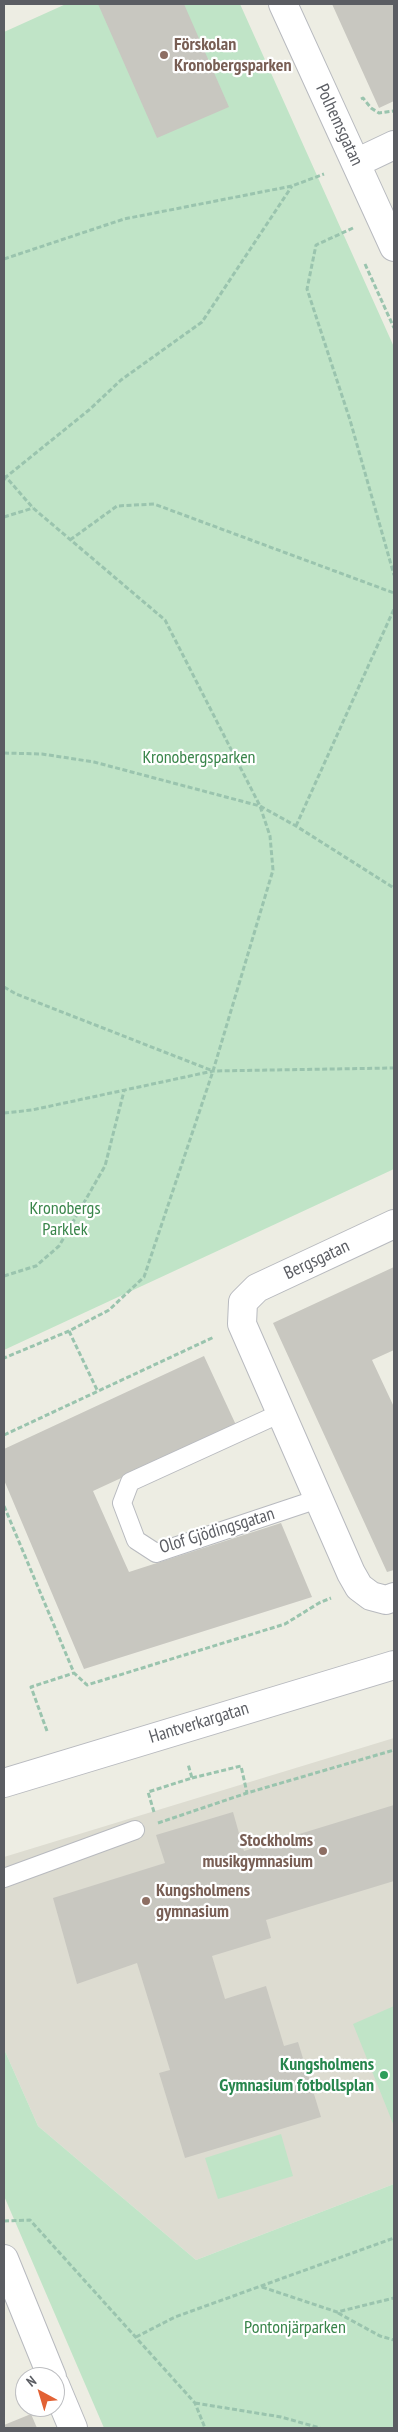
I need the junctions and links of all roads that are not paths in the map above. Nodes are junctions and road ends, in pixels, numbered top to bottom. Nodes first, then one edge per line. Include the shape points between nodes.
1 (283, 4) edge
2 (394, 145) edge
3 (356, 162) junction
4 (394, 247) edge
5 (394, 1224) edge
6 (281, 1414) junction
7 (318, 1499) junction
8 (394, 1597) edge
9 (394, 1665) edge
10 (4, 1783) edge
11 (135, 1830) road end
12 (4, 1878) edge
13 (4, 2259) edge
14 (48, 2367) edge
15 (65, 2409) edge
16 (73, 2428) edge

1 - 3 street, Polhemsgatan
2 - 3 street
3 - 4 street, Polhemsgatan
5 - 6 street, Bergsgatan via 257,1288 243,1313
6 - 7 street
6 - 7 lane, Olof Gjödingsgatan via 130,1482 122,1503 136,1540 156,1553
7 - 8 street via 360,1587 371,1596 386,1600
9 - 10 street, Hantverkargatan
11 - 12 lane
13 - 14 street
15 - 16 street

